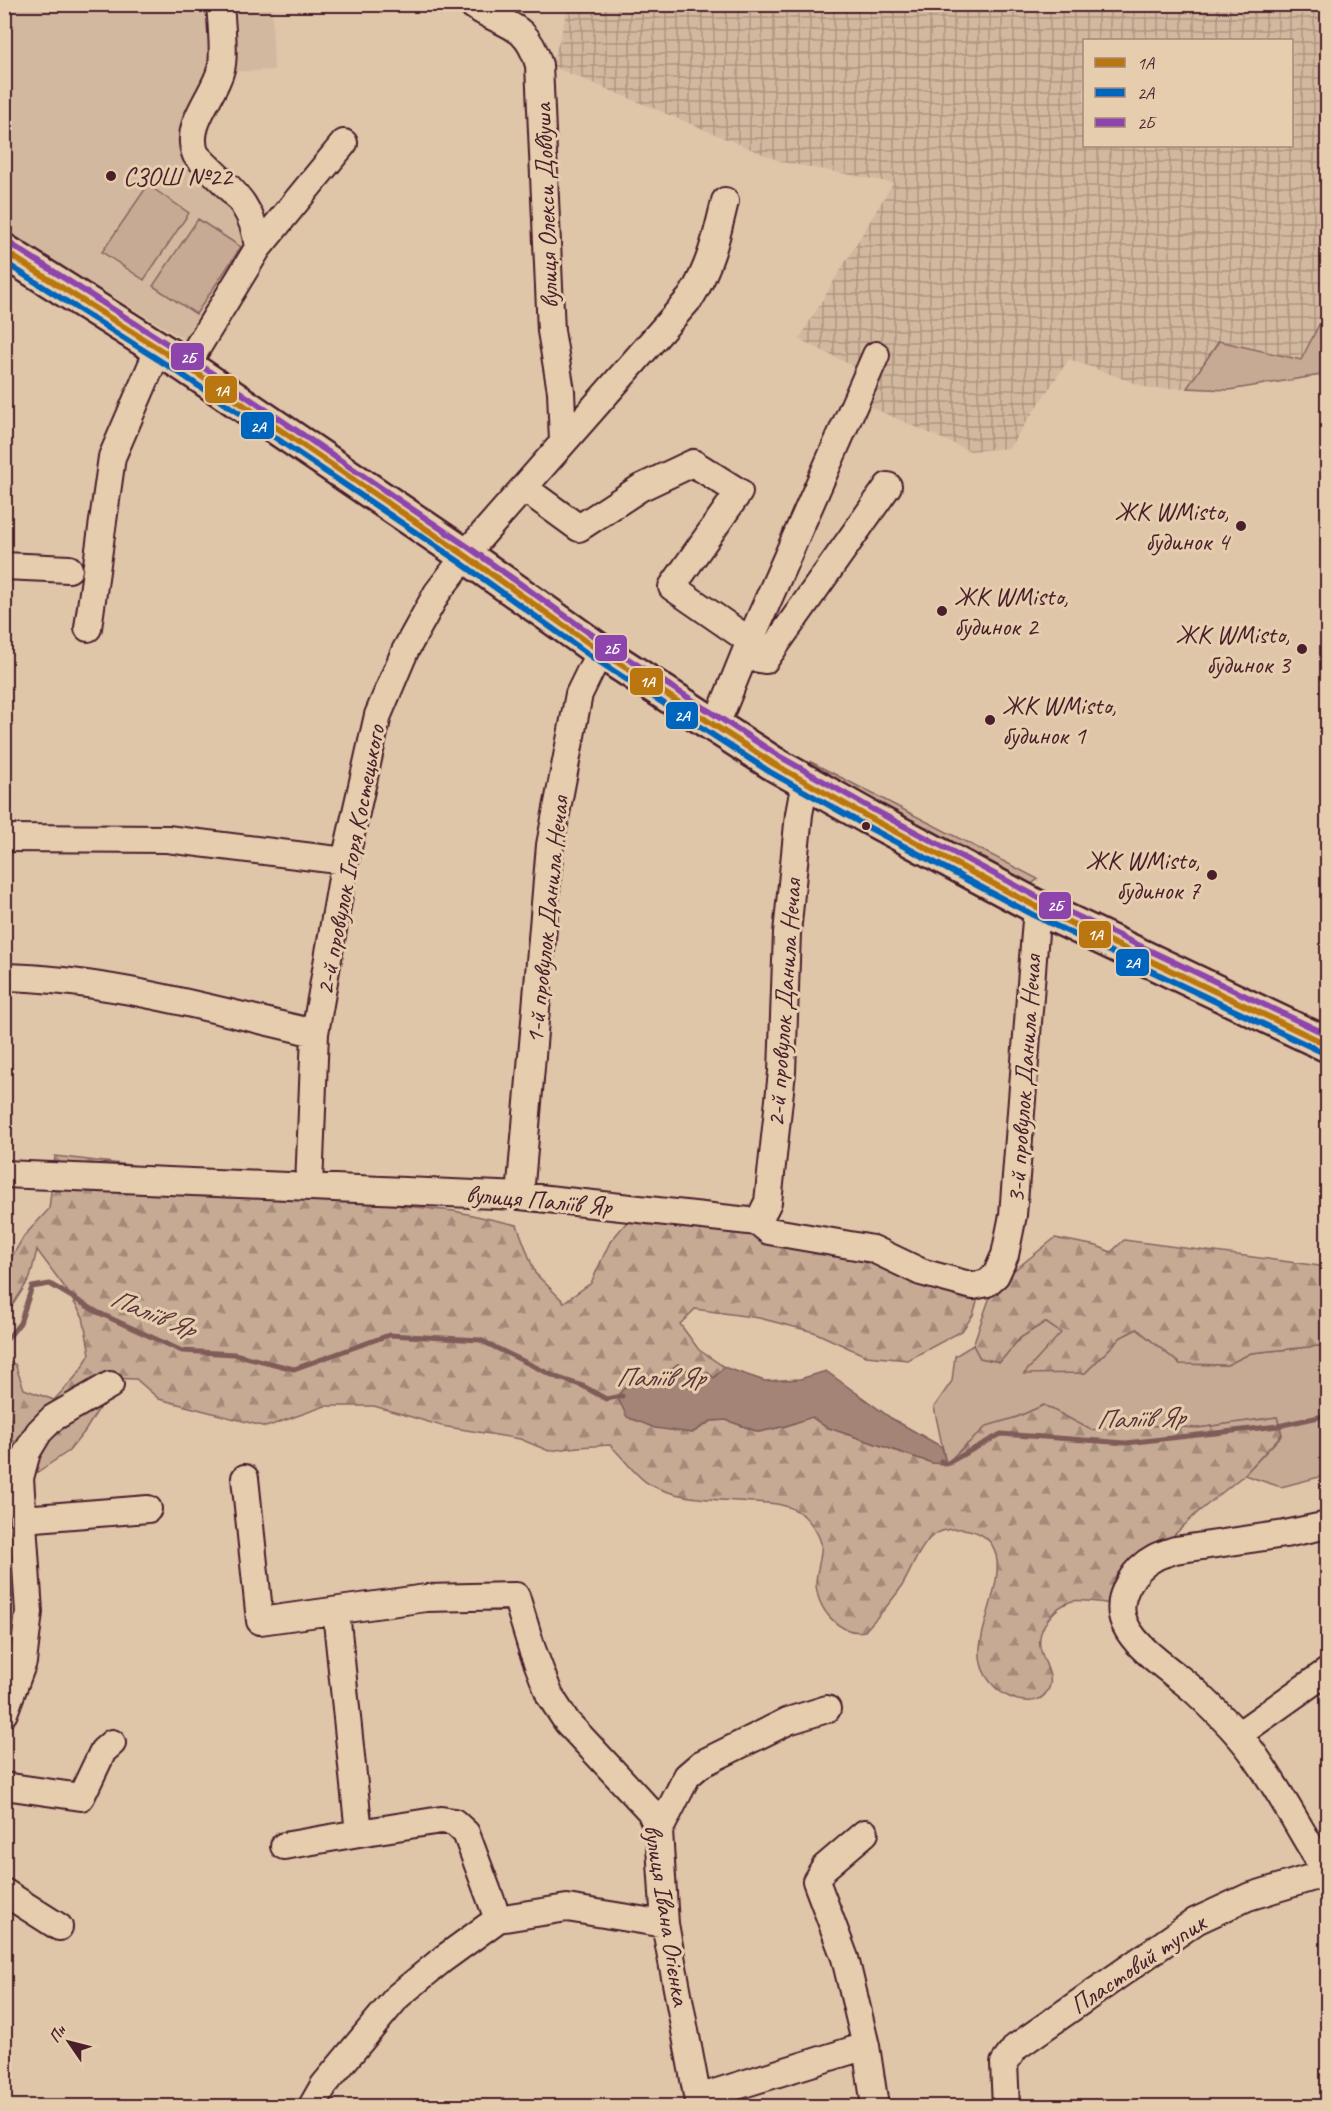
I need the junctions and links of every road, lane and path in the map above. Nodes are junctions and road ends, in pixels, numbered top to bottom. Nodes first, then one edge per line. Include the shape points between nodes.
1 (220, 4) edge
2 (471, 4) edge
3 (344, 143) dead end
4 (725, 201) dead end
5 (258, 248) junction
6 (4, 251) edge
7 (159, 348) junction
8 (876, 355) dead end
9 (186, 366) junction
10 (563, 442) junction
11 (888, 486) dead end
12 (524, 488) junction
13 (466, 556) junction
14 (4, 566) edge
15 (69, 569) dead end
16 (87, 628) dead end
17 (747, 649) junction
18 (600, 651) junction
19 (713, 725) junction
20 (805, 782) junction
21 (4, 838) edge
22 (345, 861) junction
23 (1037, 907) junction
24 (4, 977) edge
25 (315, 1033) junction
26 (1328, 1045) edge
27 (4, 1174) edge
28 (309, 1186) junction
29 (520, 1196) junction
30 (1013, 1215) joint
31 (758, 1222) junction
32 (110, 1384) dead end
33 (245, 1478) dead end
34 (148, 1509) dead end
35 (22, 1519) junction
36 (1328, 1525) edge
37 (336, 1612) junction
38 (1328, 1671) edge
39 (827, 1709) dead end
40 (4, 1713) edge
41 (1238, 1735) junction
42 (112, 1743) dead end
43 (4, 1786) edge
44 (659, 1831) junction
45 (360, 1833) junction
46 (865, 1833) dead end
47 (284, 1846) dead end
48 (1327, 1874) edge
49 (4, 1892) edge
50 (498, 1919) junction
51 (665, 1924) junction
52 (59, 1927) dead end
53 (866, 2046) junction
54 (698, 2102) edge
55 (312, 2106) edge
56 (874, 2106) edge
57 (1006, 2106) edge

1 - 5 street via 222,68 193,131 192,146 196,155 242,202 254,223
2 - 10 street, вулиця Олекси Довбуша via 516,28 534,47 539,65 551,331 561,391
3 - 5 street
4 - 10 street via 712,253 692,297
5 - 9 street
6 - 7 main road
7 - 9 main road
7 - 16 street via 112,457
8 - 17 street
9 - 13 main road
10 - 12 street
11 - 17 street via 765,660
12 - 13 street
12 - 17 street via 579,528 640,488 693,462 739,492 672,587
13 - 18 main road
13 - 22 street, 2-й провулок Ігоря Костецького via 437,593 405,651 378,715
14 - 15 street
17 - 19 street
18 - 19 main road
18 - 29 street, 1-й провулок Данила Нечая via 579,694 550,845
19 - 20 main road
20 - 23 main road
20 - 31 street, 2-й провулок Данила Нечая via 787,933 782,1072 770,1190
21 - 22 street via 167,839
22 - 25 street, 2-й провулок Ігоря Костецького
23 - 26 main road
23 - 30 street, 3-й провулок Данила Нечая
24 - 25 street via 43,978 143,994
25 - 28 street, 2-й провулок Ігоря Костецького
27 - 28 street, вулиця Паліїв Яр
28 - 29 street, вулиця Паліїв Яр
29 - 31 street, вулиця Паліїв Яр
30 - 31 street, вулиця Паліїв Яр via 996,1275 987,1283 973,1286 921,1272 873,1249 770,1231
32 - 35 street via 53,1418 39,1432 27,1452 20,1478
33 - 37 street, вулиця Івана Огієнка via 260,1621
34 - 35 street
35 - 40 street via 29,1612 23,1662
36 - 41 street via 1162,1554 1136,1572 1124,1594 1122,1616 1133,1636
37 - 44 street, вулиця Івана Огієнка via 426,1598 516,1596 550,1696 567,1722 650,1811
37 - 45 street
38 - 41 street
39 - 44 street via 788,1721 701,1764 687,1776
41 - 48 street via 1261,1765
42 - 43 street via 103,1751 81,1797
44 - 51 street, вулиця Івана Огієнка
45 - 47 street
45 - 50 street via 441,1820 454,1822 466,1833
46 - 53 street via 824,1868 816,1881 845,1958
48 - 57 street, Пластовий тупик via 1248,1897 1196,1921 1016,2047 1004,2063
49 - 52 street
50 - 51 street via 567,1908
50 - 55 street via 398,1996 324,2085
51 - 54 street, вулиця Івана Огієнка
53 - 54 street, вулиця Івана Огієнка
53 - 56 street

